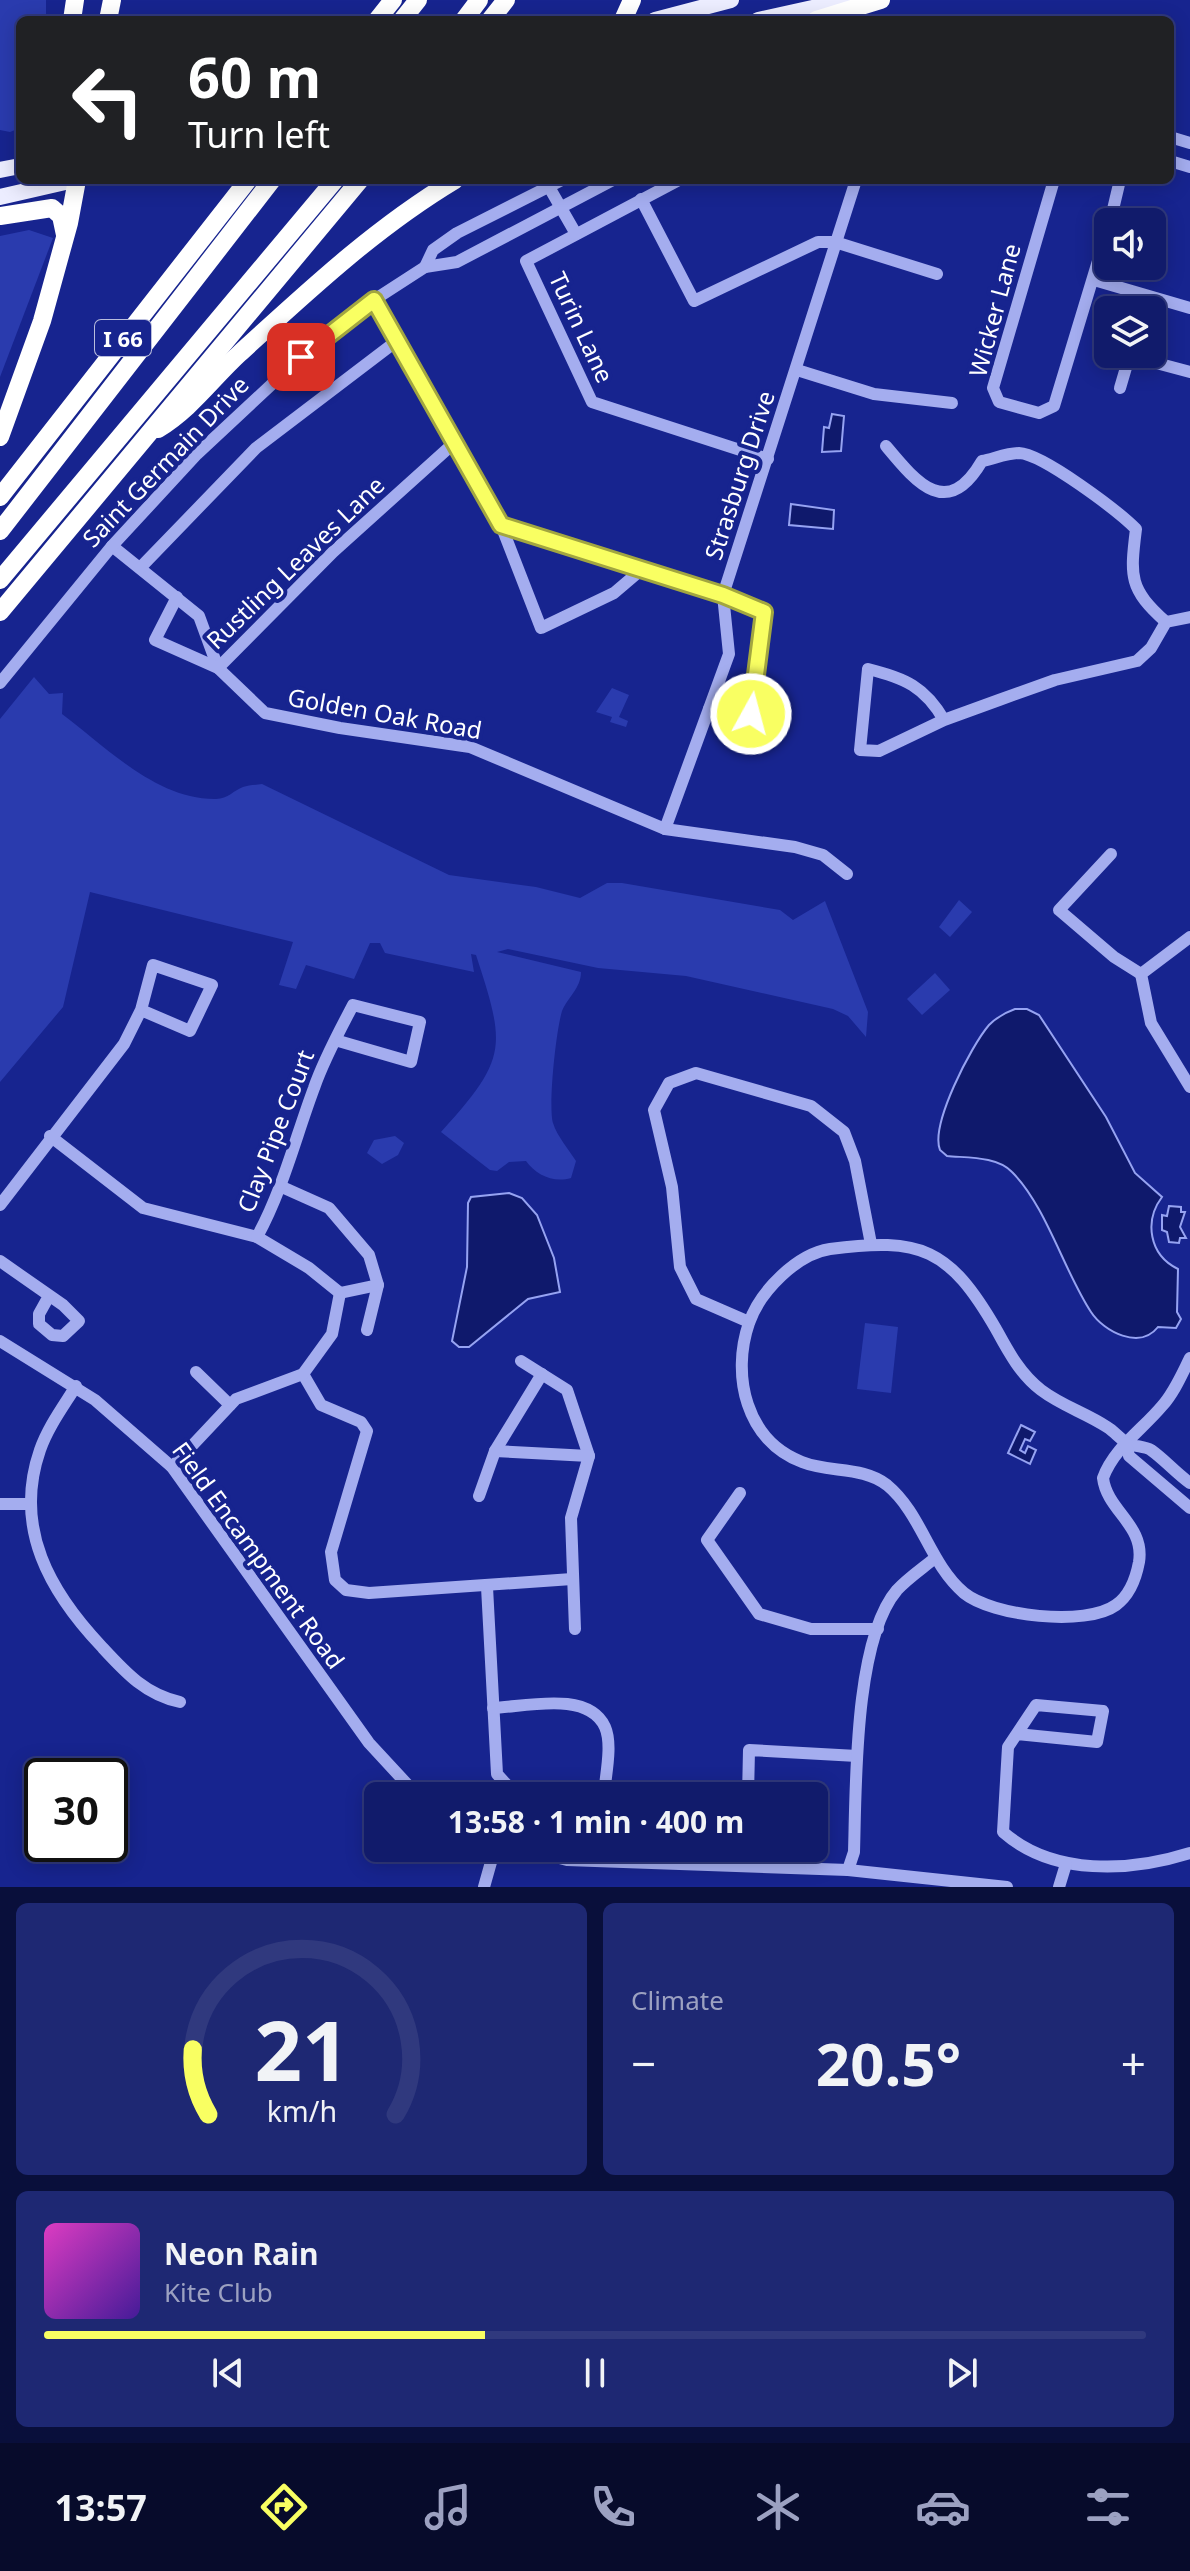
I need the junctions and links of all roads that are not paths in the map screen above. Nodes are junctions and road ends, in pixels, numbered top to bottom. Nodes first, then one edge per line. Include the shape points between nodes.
1 (418, 0) edge
2 (506, 0) edge
3 (731, 0) edge
4 (803, 0) edge
5 (849, 0) edge
6 (881, 0) edge
7 (405, 16) edge
8 (493, 16) edge
9 (670, 16) edge
10 (758, 16) edge
11 (776, 16) edge
12 (829, 16) edge
13 (58, 184) edge
14 (75, 184) edge
15 (245, 184) edge
16 (269, 184) edge
17 (332, 184) edge
18 (357, 184) edge
19 (449, 184) edge
20 (555, 184) edge
21 (605, 184) edge
22 (671, 184) edge
23 (855, 184) edge
24 (1053, 184) edge
25 (1119, 184) edge
26 (549, 187) junction
27 (0, 197) edge
28 (641, 199) junction
29 (560, 206) junction
30 (1113, 208) edge
31 (0, 216) edge
32 (576, 234) junction
33 (66, 238) junction
34 (835, 242) junction
35 (425, 267) junction
36 (937, 274) dead end
37 (1094, 280) joint
38 (1148, 296) edge
39 (374, 300) junction
40 (1166, 301) edge
41 (1190, 308) edge
42 (398, 340) junction
43 (1166, 365) edge
44 (1126, 368) edge
45 (797, 370) junction
46 (1190, 372) edge
47 (1120, 388) dead end
48 (952, 403) dead end
49 (0, 437) edge
50 (143, 438) junction
51 (454, 443) junction
52 (886, 446) dead end
53 (768, 459) junction
54 (0, 497) edge
55 (501, 525) junction
56 (0, 531) edge
57 (112, 546) junction
58 (140, 568) junction
59 (641, 570) junction
60 (0, 580) edge
61 (723, 595) junction
62 (177, 597) junction
63 (0, 612) edge
64 (1190, 617) edge
65 (1166, 622) junction
66 (218, 668) junction
67 (0, 683) edge
68 (709, 709) junction
69 (944, 720) junction
70 (665, 829) junction
71 (1111, 854) dead end
72 (847, 874) dead end
73 (1190, 937) edge
74 (1141, 974) junction
75 (141, 1010) junction
76 (335, 1040) junction
77 (1185, 1065) edge
78 (1190, 1087) edge
79 (50, 1136) junction
80 (282, 1187) junction
81 (0, 1205) edge
82 (257, 1237) junction
83 (871, 1244) junction
84 (0, 1261) edge
85 (378, 1285) junction
86 (340, 1293) junction
87 (49, 1296) dead end
88 (749, 1322) junction
89 (367, 1330) dead end
90 (0, 1341) edge
91 (1190, 1358) edge
92 (521, 1361) dead end
93 (196, 1372) dead end
94 (303, 1374) junction
95 (542, 1374) junction
96 (76, 1386) junction
97 (230, 1405) junction
98 (1126, 1443) junction
99 (495, 1451) junction
100 (589, 1456) junction
101 (172, 1467) junction
102 (1190, 1483) edge
103 (740, 1493) dead end
104 (479, 1496) dead end
105 (0, 1504) edge
106 (31, 1504) junction
107 (1190, 1508) edge
108 (935, 1558) junction
109 (572, 1579) junction
110 (487, 1587) junction
111 (575, 1629) dead end
112 (878, 1629) junction
113 (180, 1702) dead end
114 (493, 1708) junction
115 (1017, 1734) junction
116 (857, 1756) junction
117 (405, 1782) edge
118 (504, 1782) edge
119 (605, 1782) edge
120 (748, 1782) edge
121 (1190, 1853) edge
122 (491, 1862) edge
123 (623, 1862) edge
124 (1066, 1864) junction
125 (848, 1870) junction
126 (484, 1887) edge
127 (1007, 1887) edge
128 (1059, 1887) edge

1 - 7 highway
2 - 8 highway
3 - 9 main road
4 - 10 main road
5 - 11 main road
6 - 12 highway
13 - 27 main road
14 - 33 highway
15 - 54 highway, I 66
16 - 56 highway
17 - 60 highway
18 - 50 highway
19 - 50 highway via 343,259 181,415
20 - 26 street, Saint Germain Drive
21 - 29 street, Saint Germain Drive
22 - 28 street, Turin Lane
23 - 34 street, Strasburg Drive
24 - 37 street, Wicker Lane via 993,388 999,402 1039,413 1054,406
25 - 30 street
26 - 29 street
26 - 35 street, Saint Germain Drive via 457,233 433,250
28 - 32 street, Turin Lane
28 - 34 street via 694,301 818,242
29 - 32 street
29 - 35 street, Saint Germain Drive via 457,262
31 - 33 highway via 52,208 61,216
32 - 53 street, Turin Lane via 526,261 592,402
33 - 49 highway
34 - 36 street
34 - 45 street, Strasburg Drive
35 - 39 street, Saint Germain Drive
37 - 38 street
39 - 42 street
39 - 57 street, Saint Germain Drive via 251,401
40 - 41 street
42 - 51 street
42 - 58 street via 256,448
43 - 46 street
44 - 47 street
45 - 48 street via 874,394
45 - 53 street, Strasburg Drive
50 - 63 highway
51 - 55 street
51 - 66 street, Rustling Leaves Lane via 333,552
52 - 65 street via 931,491 949,492 964,485 982,461 1020,453 1037,458 1120,512 1136,529 1132,559 1141,600
53 - 61 street, Strasburg Drive
55 - 59 street
55 - 59 street via 541,628 614,593
57 - 58 street, Golden Oak Road
57 - 67 street, Saint Germain Drive
58 - 62 street, Golden Oak Road
59 - 61 street
61 - 68 street, Strasburg Drive via 729,654
61 - 68 street via 764,612 751,714
62 - 66 street, Golden Oak Road via 199,616
62 - 66 street, Rustling Leaves Lane via 155,640
64 - 65 street
65 - 69 street via 1137,661 1055,680
66 - 70 street, Golden Oak Road via 265,713 470,747
68 - 70 street, Strasburg Drive
69 - 69 street via 916,685 868,669 860,750 879,751
70 - 72 street, Golden Oak Road via 795,847 823,855
71 - 74 street via 1059,910
73 - 74 street
74 - 77 street via 1151,1023
75 - 75 street via 153,965 212,985 190,1031
75 - 79 street via 124,1044
76 - 76 street, Clay Pipe Court via 353,1005 420,1022 411,1062
76 - 80 street, Clay Pipe Court via 313,1089
77 - 78 street
79 - 81 street
79 - 82 street via 143,1208
80 - 82 street, Clay Pipe Court
80 - 85 street via 329,1208 343,1222 369,1255
82 - 86 street
83 - 88 street via 819,1251 799,1261 771,1288
83 - 88 street via 855,1161 844,1132 834,1124 811,1106 696,1073 669,1083 654,1110 672,1187 680,1267 696,1299
83 - 98 street via 919,1247 952,1268 982,1305 1016,1364 1039,1388 1107,1426
84 - 87 street
85 - 86 street
85 - 89 street
86 - 94 street via 332,1334
88 - 108 street via 740,1369 746,1407 767,1439 801,1462 865,1474 884,1483 905,1502
90 - 96 street, Field Encampment Road
91 - 98 street via 1165,1403
92 - 95 street
93 - 97 street
94 - 97 street
94 - 110 street via 321,1405 361,1422 367,1431 331,1552 335,1580 346,1590 369,1593
95 - 99 street
95 - 100 street via 567,1390
96 - 101 street, Field Encampment Road
96 - 106 street via 40,1450
97 - 101 street
98 - 102 street via 1148,1448
98 - 107 street via 1129,1456
98 - 108 street via 1103,1478 1111,1501 1137,1534 1140,1550 1134,1583 1115,1607 1074,1617 1008,1612 967,1596
99 - 100 street
99 - 104 street
100 - 109 street via 571,1518
101 - 117 street, Field Encampment Road via 375,1751
103 - 112 street via 707,1540 759,1614 811,1629
105 - 106 street
106 - 113 street via 42,1561 69,1612 138,1685
108 - 112 street via 896,1591
109 - 110 street
109 - 111 street
110 - 114 street
112 - 116 street via 862,1689
114 - 118 street via 497,1774
114 - 119 street via 578,1706 599,1719 607,1738
115 - 115 street via 1036,1705 1103,1711 1097,1742
115 - 124 street via 1008,1747 1003,1832 1021,1847
116 - 120 street via 749,1750
116 - 125 street via 854,1852
121 - 124 street via 1149,1866
122 - 126 street
123 - 125 street
124 - 128 street
125 - 127 street

